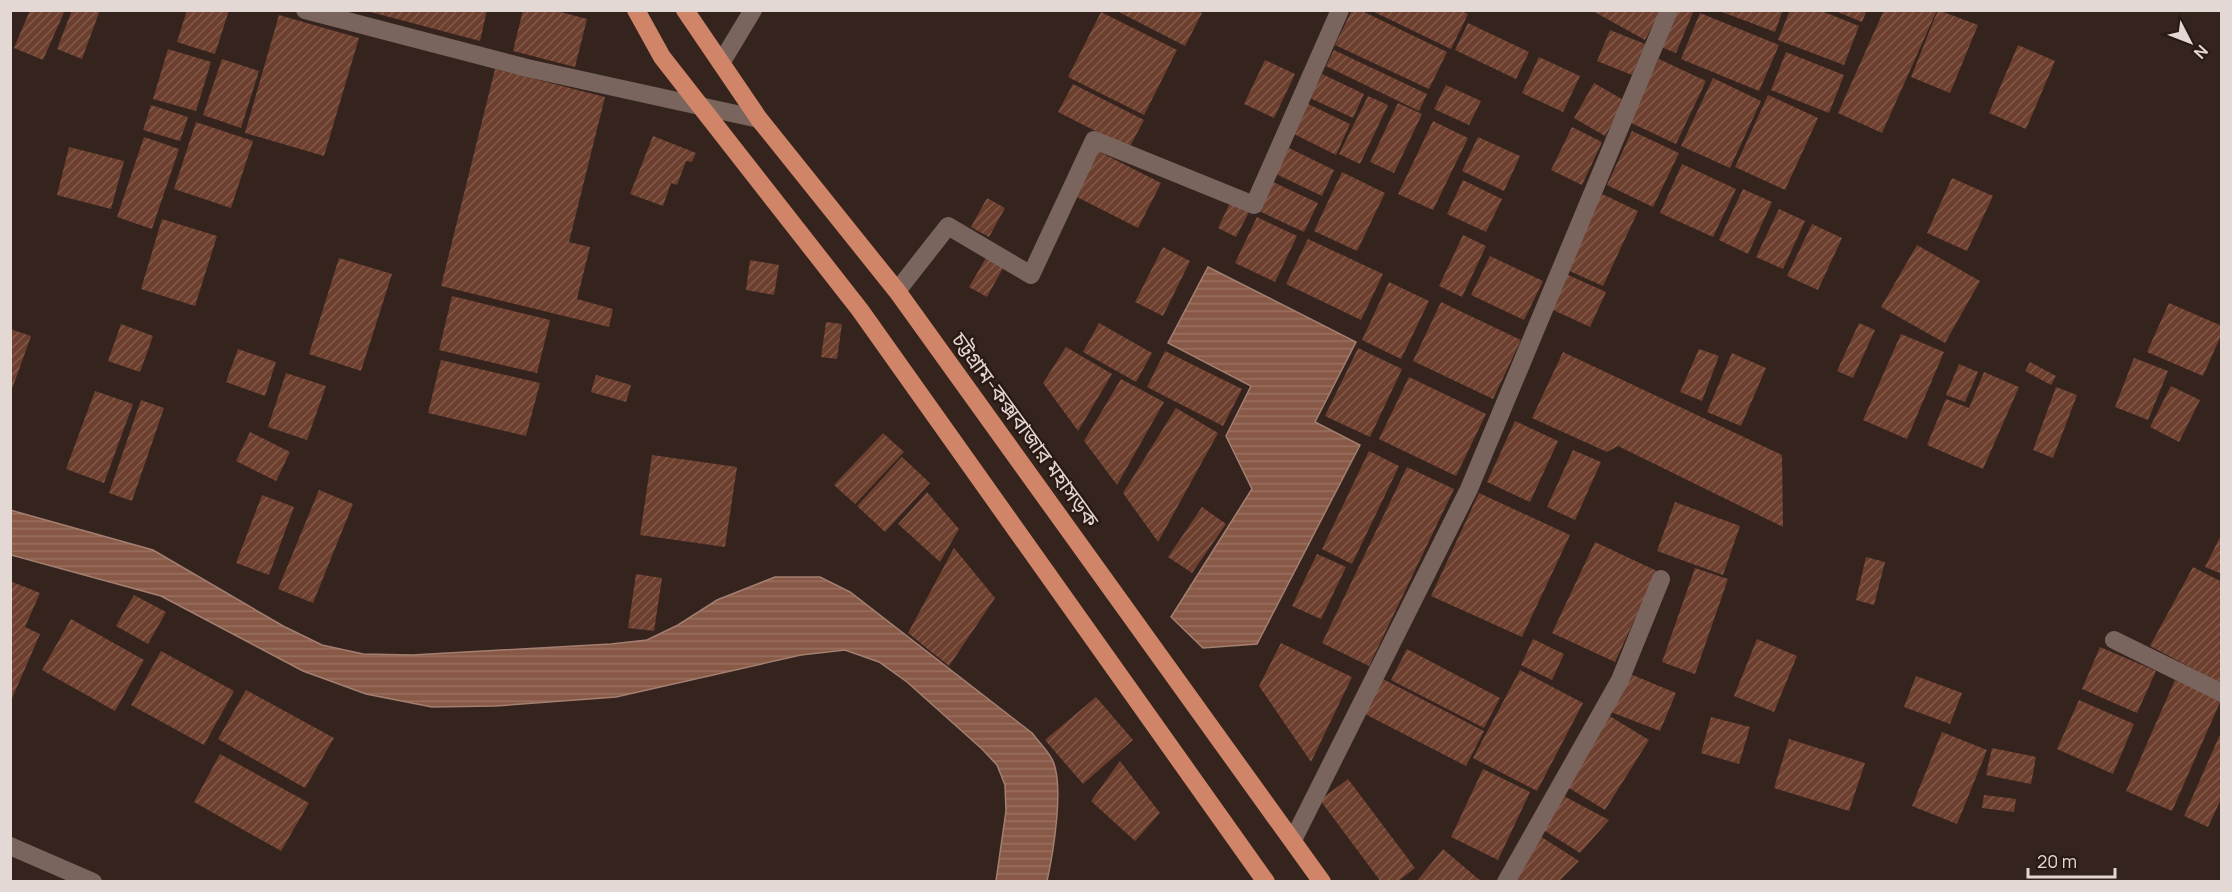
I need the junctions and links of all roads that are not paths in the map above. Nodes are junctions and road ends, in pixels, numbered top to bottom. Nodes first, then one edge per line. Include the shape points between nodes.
1 (305, 10) edge
2 (636, 10) edge
3 (685, 10) edge
4 (753, 10) edge
5 (1340, 10) edge
6 (1669, 10) edge
7 (721, 63) junction
8 (698, 105) junction
9 (759, 119) junction
10 (897, 291) junction
11 (1661, 579) dead end
12 (2115, 640) dead end
13 (2222, 693) edge
14 (1293, 840) junction
15 (10, 846) edge
16 (93, 882) edge
17 (1266, 882) edge
18 (1322, 882) edge
19 (1506, 882) edge

1 - 8 street via 527,68
2 - 8 highway via 662,57
3 - 7 highway, চট্টগ্রাম-কক্সবাজার মহাসড়ক
4 - 7 street
5 - 10 street via 1254,206 1094,140 1031,275 948,226
6 - 14 street via 1469,489
7 - 9 highway, চট্টগ্রাম-কক্সবাজার মহাসড়ক
8 - 9 street
8 - 17 highway via 860,310
9 - 10 highway, চট্টগ্রাম-কক্সবাজার মহাসড়ক
10 - 14 highway, চট্টগ্রাম-কক্সবাজার মহাসড়ক
11 - 19 street via 1620,680
12 - 13 street
14 - 18 highway, চট্টগ্রাম-কক্সবাজার মহাসড়ক
15 - 16 street

